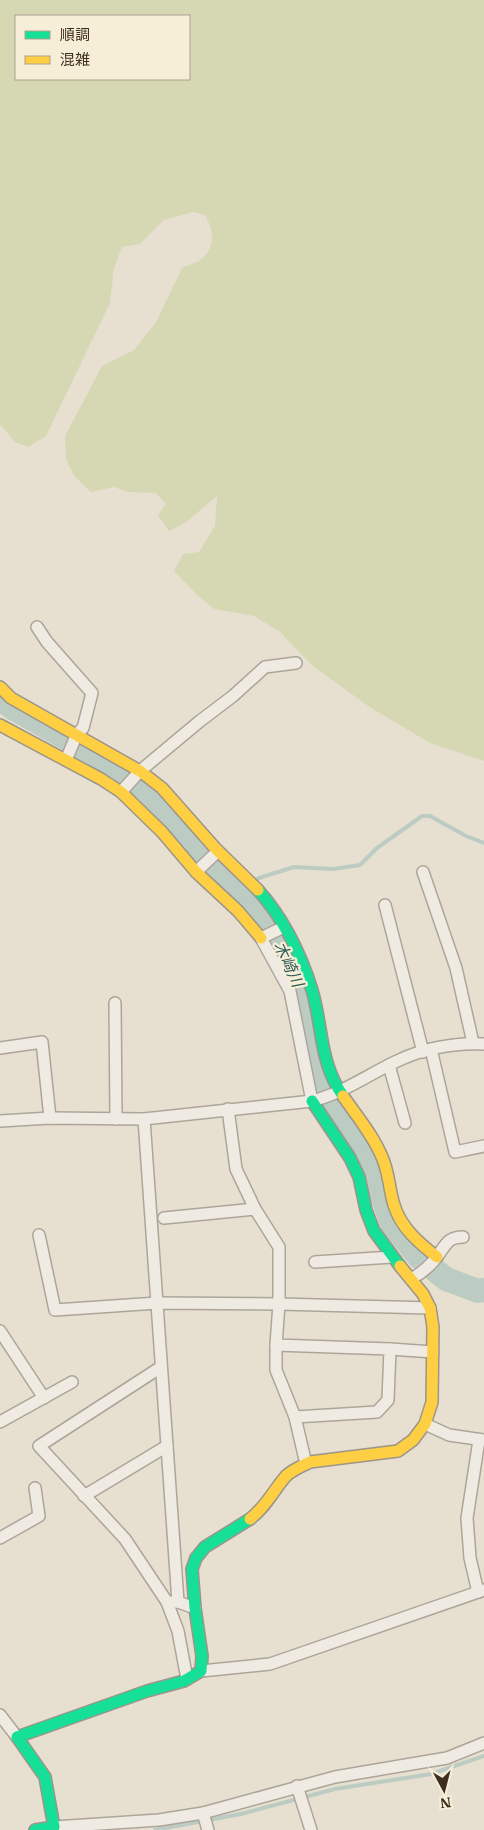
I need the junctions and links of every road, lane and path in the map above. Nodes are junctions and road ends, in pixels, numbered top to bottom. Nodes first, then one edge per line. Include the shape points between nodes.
1 (37, 627) dead end
2 (296, 663) dead end
3 (0, 687) edge
4 (0, 725) edge
5 (78, 734) junction
6 (66, 760) junction
7 (140, 771) junction
8 (121, 792) junction
9 (218, 851) junction
10 (196, 872) junction
11 (423, 872) dead end
12 (384, 905) dead end
13 (284, 927) junction
14 (261, 938) junction
15 (115, 1003) dead end
16 (478, 1043) edge
17 (0, 1048) edge
18 (427, 1050) junction
19 (389, 1065) junction
20 (339, 1090) junction
21 (312, 1101) junction
22 (228, 1109) junction
23 (50, 1118) junction
24 (116, 1118) junction
25 (144, 1119) junction
26 (0, 1121) edge
27 (405, 1122) dead end
28 (484, 1146) edge
29 (255, 1209) junction
30 (164, 1218) dead end
31 (39, 1235) dead end
32 (463, 1237) dead end
33 (392, 1257) junction
34 (437, 1257) junction
35 (315, 1262) dead end
36 (411, 1279) junction
37 (157, 1303) junction
38 (279, 1304) junction
39 (430, 1308) junction
40 (0, 1331) edge
41 (276, 1345) junction
42 (390, 1349) junction
43 (433, 1352) junction
44 (161, 1368) junction
45 (72, 1382) dead end
46 (44, 1398) junction
47 (295, 1417) junction
48 (0, 1422) edge
49 (425, 1424) junction
50 (482, 1440) edge
51 (167, 1446) junction
52 (306, 1464) junction
53 (35, 1488) dead end
54 (84, 1496) junction
55 (0, 1538) edge
56 (481, 1591) edge
57 (172, 1602) junction
58 (195, 1608) junction
59 (201, 1670) junction
60 (187, 1679) junction
61 (0, 1716) edge
62 (17, 1737) junction
63 (484, 1743) edge
64 (297, 1786) junction
65 (203, 1813) junction
66 (54, 1827) junction
67 (70, 1828) edge
68 (35, 1830) edge
69 (208, 1830) edge
70 (311, 1830) edge

1 - 5 street via 92,693 83,728
2 - 7 street via 265,667
3 - 5 street via 11,698
4 - 6 street
5 - 6 street
5 - 7 street
6 - 8 street
7 - 8 street
7 - 9 street via 162,788
8 - 10 street via 162,832
9 - 10 street
9 - 13 street via 258,890
10 - 14 street via 238,911
11 - 16 street
12 - 18 street
13 - 14 street
13 - 20 street via 312,991 325,1059
14 - 21 street via 290,991
15 - 24 street
16 - 18 street
17 - 23 street via 42,1042
18 - 19 street
18 - 28 street via 455,1152
19 - 20 street
19 - 27 street
20 - 21 street
20 - 34 street via 382,1156 394,1206 404,1226 416,1241
21 - 22 street
21 - 33 street via 350,1158 359,1177 374,1231
22 - 25 street
22 - 29 street via 236,1169
23 - 24 street
23 - 26 street
24 - 25 street
25 - 37 street
29 - 30 street
29 - 38 street via 279,1247
31 - 37 street via 55,1310
32 - 34 street via 455,1237 446,1243
33 - 35 street
33 - 36 street
34 - 36 street via 422,1273
36 - 39 street
37 - 38 street
37 - 44 street
38 - 39 street
38 - 41 street
39 - 43 street
40 - 46 street
41 - 42 street
41 - 47 street via 276,1370
42 - 43 street
42 - 47 street via 388,1400 377,1412
43 - 49 street via 432,1402
44 - 51 street
44 - 54 street via 39,1446
45 - 46 street
46 - 48 street
47 - 52 street
49 - 50 street via 449,1435
49 - 52 street via 413,1440 398,1451
50 - 56 street via 466,1518 470,1558
51 - 54 street
51 - 57 street
52 - 58 street via 287,1476 254,1516 205,1547 196,1558 192,1569
53 - 55 street via 38,1516
54 - 57 street via 125,1538
56 - 59 street via 270,1664
57 - 58 street
57 - 60 street
58 - 59 street
59 - 60 street
60 - 62 street
61 - 62 street
62 - 66 street via 45,1777
63 - 64 street via 447,1758 335,1776
64 - 65 street
64 - 70 street
65 - 67 street
65 - 69 street
66 - 67 street
66 - 68 street

